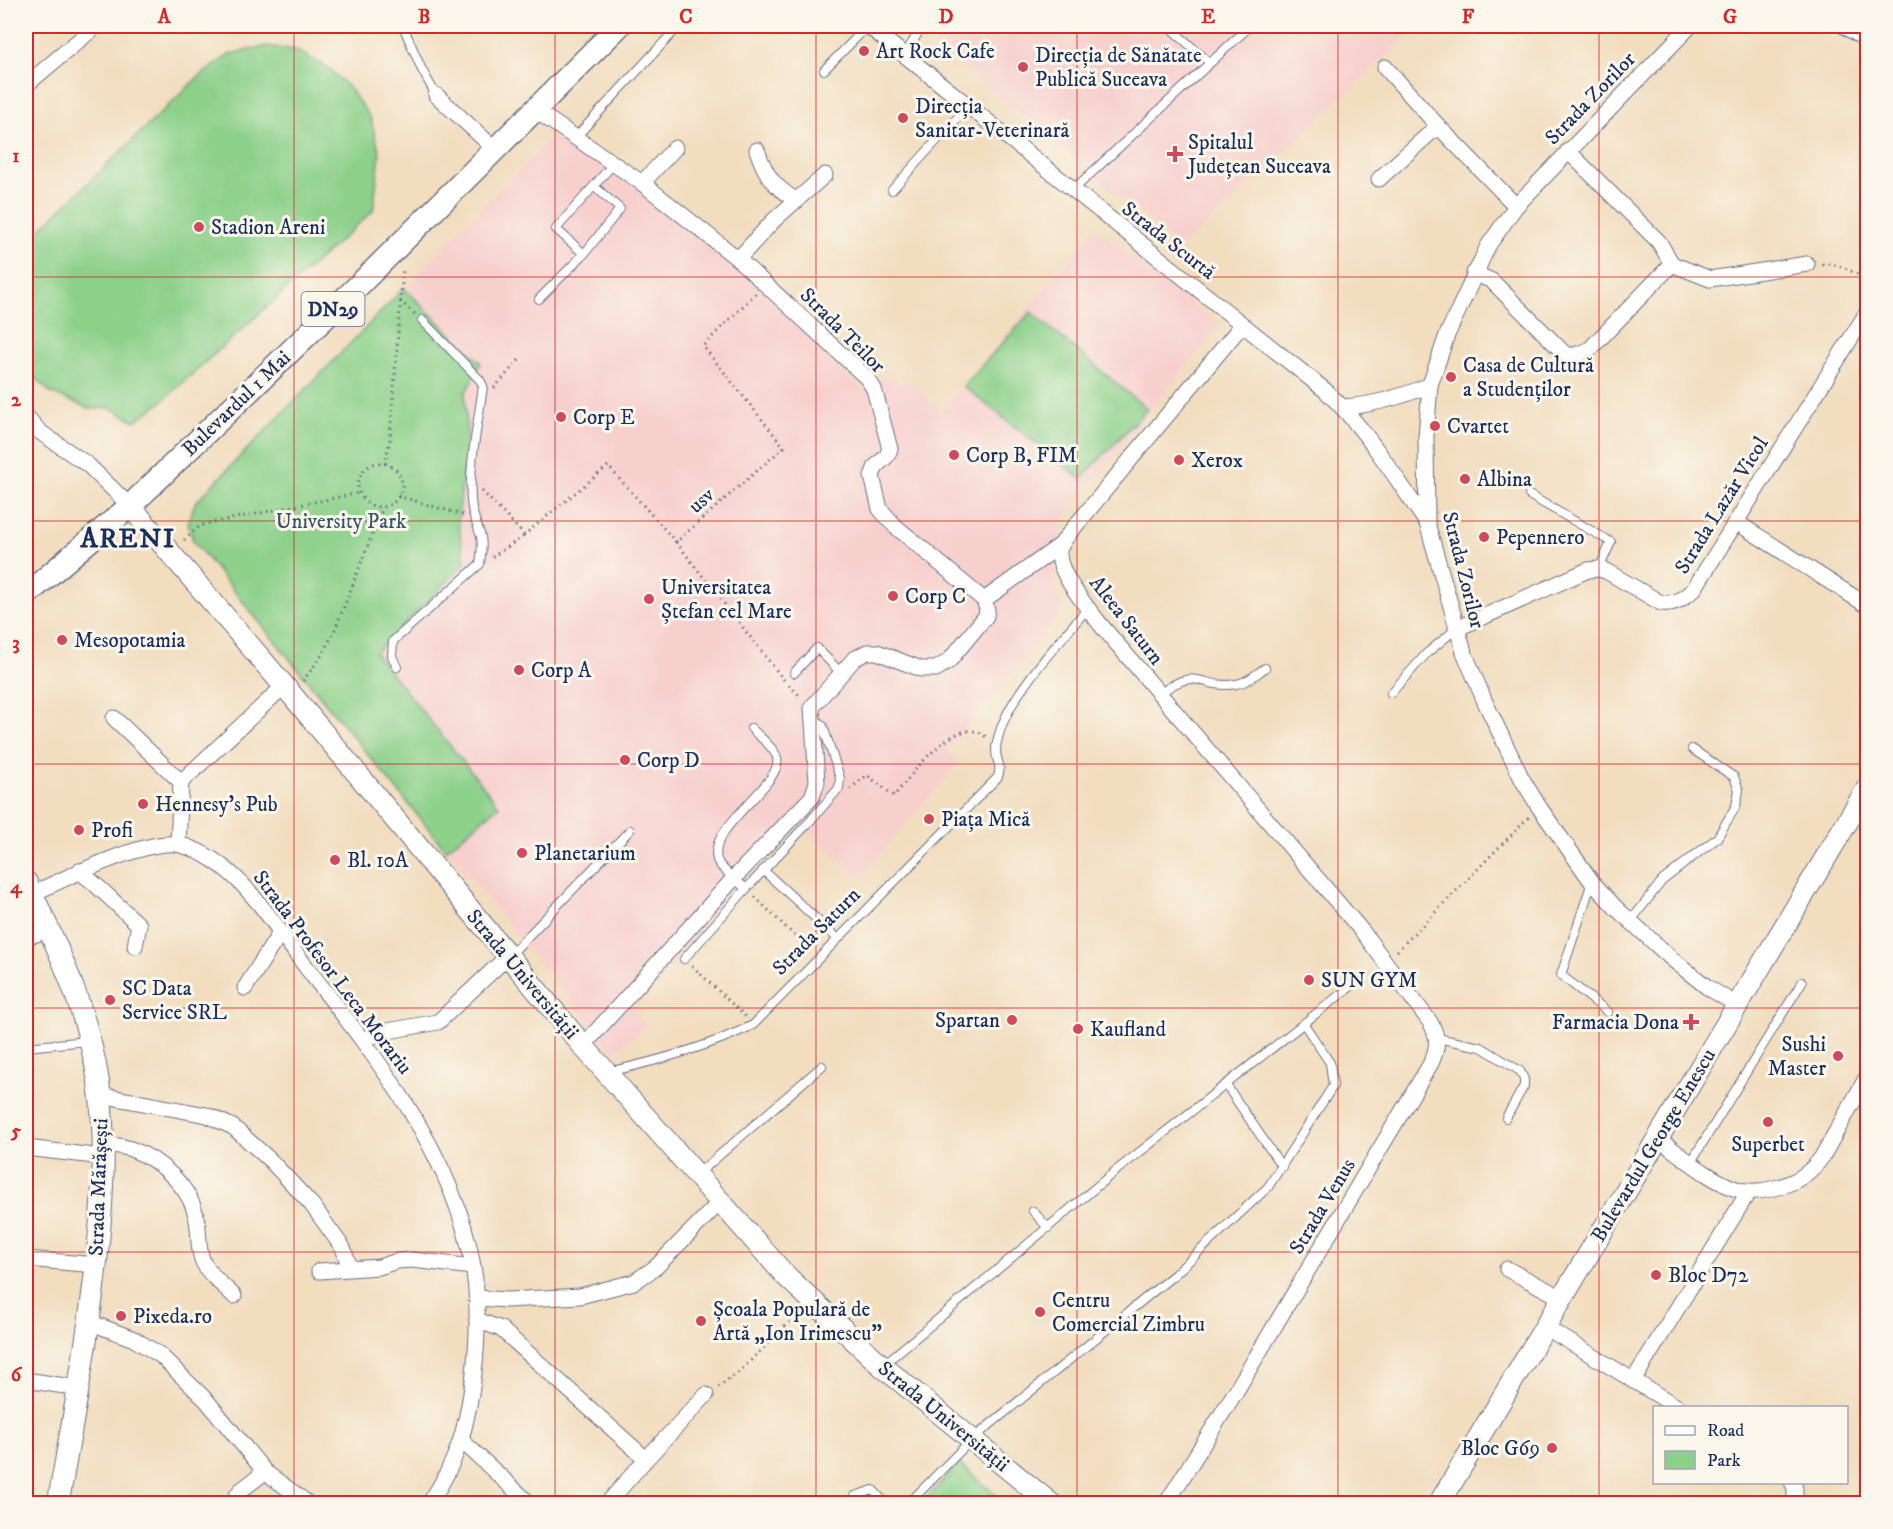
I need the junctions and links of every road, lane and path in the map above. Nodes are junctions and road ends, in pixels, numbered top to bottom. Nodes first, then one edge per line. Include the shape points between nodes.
1 (96, 26) edge
2 (403, 26) edge
3 (619, 26) edge
4 (679, 26) edge
5 (868, 26) edge
6 (922, 26) edge
7 (1168, 26) edge
8 (1250, 26) edge
9 (1690, 26) edge
10 (1844, 26) edge
11 (1868, 41) edge
12 (905, 55) junction
13 (1210, 63) junction
14 (1385, 67) dead end
15 (824, 70) dead end
16 (26, 85) edge
17 (436, 95) joint
18 (968, 106) junction
19 (535, 110) junction
20 (1438, 126) junction
21 (575, 138) junction
22 (675, 148) dead end
23 (495, 149) junction
24 (758, 150) dead end
25 (1568, 151) junction
26 (614, 163) junction
27 (825, 175) dead end
28 (1380, 179) dead end
29 (642, 183) junction
30 (594, 186) junction
31 (892, 190) dead end
32 (1073, 190) junction
33 (797, 201) junction
34 (1516, 207) junction
35 (407, 237) junction
36 (584, 254) junction
37 (738, 259) junction
38 (1672, 264) junction
39 (1807, 264) joint
40 (1474, 273) junction
41 (1868, 281) edge
42 (765, 284) junction
43 (539, 299) dead end
44 (400, 301) junction
45 (1868, 311) edge
46 (422, 320) joint
47 (1242, 325) junction
48 (519, 360) dead end
49 (1430, 385) junction
50 (490, 393) dead end
51 (1344, 407) junction
52 (26, 416) edge
53 (33, 434) edge
54 (385, 464) junction
55 (480, 484) dead end
56 (359, 493) junction
57 (1529, 495) dead end
58 (398, 496) junction
59 (130, 506) junction
60 (383, 507) junction
61 (473, 518) junction
62 (1736, 522) junction
63 (1426, 523) junction
64 (524, 536) junction
65 (676, 542) junction
66 (1062, 544) junction
67 (171, 552) junction
68 (480, 564) junction
69 (1599, 569) junction
70 (26, 595) edge
71 (986, 604) junction
72 (1868, 606) edge
73 (1088, 608) junction
74 (1456, 629) junction
75 (397, 667) dead end
76 (1265, 668) dead end
77 (794, 673) dead end
78 (842, 673) junction
79 (288, 691) junction
80 (1391, 693) dead end
81 (1160, 694) junction
82 (811, 711) junction
83 (114, 718) dead end
84 (751, 728) dead end
85 (1692, 749) dead end
86 (996, 750) junction
87 (181, 782) junction
88 (1868, 787) edge
89 (848, 790) dead end
90 (1539, 807) junction
91 (630, 830) dead end
92 (178, 844) junction
93 (763, 870) junction
94 (79, 871) junction
95 (735, 878) junction
96 (1592, 882) junction
97 (29, 888) edge
98 (746, 889) junction
99 (1630, 922) junction
100 (49, 930) junction
101 (280, 933) junction
102 (26, 937) edge
103 (838, 939) junction
104 (135, 946) dead end
105 (508, 956) junction
106 (684, 959) joint
107 (818, 959) junction
108 (1386, 962) junction
109 (1802, 982) dead end
110 (1350, 987) joint
111 (245, 988) dead end
112 (1737, 1005) junction
113 (1608, 1012) dead end
114 (1304, 1024) junction
115 (753, 1025) junction
116 (1437, 1038) junction
117 (90, 1040) junction
118 (363, 1040) junction
119 (583, 1046) junction
120 (26, 1047) edge
121 (822, 1066) dead end
122 (606, 1072) junction
123 (1867, 1079) edge
124 (1226, 1085) junction
125 (100, 1095) junction
126 (1506, 1118) dead end
127 (1657, 1138) junction
128 (26, 1148) edge
129 (103, 1150) junction
130 (1691, 1162) junction
131 (1282, 1167) junction
132 (696, 1176) junction
133 (1749, 1191) junction
134 (720, 1202) junction
135 (1033, 1211) dead end
136 (1048, 1228) junction
137 (26, 1259) edge
138 (96, 1265) junction
139 (474, 1267) junction
140 (350, 1268) junction
141 (1507, 1269) dead end
142 (319, 1271) dead end
143 (234, 1296) dead end
144 (477, 1298) junction
145 (1562, 1298) junction
146 (811, 1301) junction
147 (477, 1320) junction
148 (89, 1322) junction
149 (1545, 1328) junction
150 (882, 1366) junction
151 (26, 1380) edge
152 (1633, 1381) junction
153 (78, 1388) junction
154 (706, 1395) joint
155 (1677, 1406) edge
156 (971, 1440) junction
157 (462, 1441) junction
158 (646, 1459) junction
159 (265, 1472) junction
160 (1793, 1484) edge
161 (855, 1496) dead end
162 (58, 1503) edge
163 (231, 1503) edge
164 (309, 1503) edge
165 (429, 1503) edge
166 (530, 1503) edge
167 (607, 1503) edge
168 (886, 1503) edge
169 (908, 1503) edge
170 (1051, 1503) edge
171 (1166, 1503) edge
172 (1439, 1503) edge
173 (1795, 1503) edge

1 - 16 street
2 - 17 lane
3 - 19 main road, Bulevardul 1 Mai / DN29
4 - 21 lane
5 - 12 street, Strada Scurtă
5 - 15 lane, Strada Scurtă
6 - 12 lane
7 - 13 lane
8 - 13 lane
9 - 25 street, Strada Zorilor
10 - 11 street
12 - 18 street, Strada Scurtă
13 - 32 lane
14 - 20 street
17 - 23 street
18 - 31 lane
18 - 32 street, Strada Scurtă
19 - 21 street, Strada Teilor
19 - 23 main road, Bulevardul 1 Mai / DN29
20 - 28 street
20 - 34 street
21 - 26 street, Strada Teilor
22 - 29 street
23 - 35 main road, Bulevardul 1 Mai / DN29
24 - 33 street via 777,189
25 - 34 street, Strada Zorilor
25 - 38 street via 1652,235
26 - 29 street, Strada Teilor
26 - 30 lane
27 - 33 street
29 - 37 street, Strada Teilor
30 - 36 lane via 620,209
30 - 36 lane via 556,229
32 - 47 street, Strada Scurtă
33 - 37 street
34 - 40 street, Strada Zorilor
35 - 44 path
35 - 59 main road, Bulevardul 1 Mai / DN29
36 - 43 lane
37 - 42 street, Strada Teilor
38 - 39 street via 1710,279
38 - 40 street via 1589,350 1571,356 1492,281
39 - 41 path via 1830,263
40 - 49 street, Strada Zorilor
42 - 65 path, usv via 703,346 784,447
42 - 71 street, Strada Teilor via 867,378 874,389 890,449 872,476 880,509
44 - 46 path
44 - 54 path
45 - 62 street, Strada Lazăr Vicol
46 - 61 lane via 483,386 472,475
47 - 51 street, Strada Scurtă
47 - 66 street
48 - 50 path
49 - 51 street via 1368,406
49 - 63 street, Strada Zorilor
51 - 63 street, Strada Scurtă
52 - 53 street, Strada Universității
53 - 59 street, Strada Universității via 75,454
54 - 56 path via 371,465 361,473
54 - 58 path via 400,476
55 - 64 path via 481,490
56 - 60 path via 368,504
56 - 67 path via 201,525
57 - 69 lane via 1611,542
58 - 60 path
58 - 61 path
59 - 67 street, Strada Universității
59 - 70 main road, Bulevardul 1 Mai / DN29
60 - 79 path via 334,632 322,655
61 - 68 lane via 480,537
62 - 69 street, Strada Lazăr Vicol via 1694,589 1670,604 1661,603
62 - 72 street
63 - 74 street, Strada Zorilor
64 - 65 path via 608,466
64 - 68 path
65 - 82 path
66 - 71 street
66 - 73 street, Aleea Saturn via 1058,554 1062,566
67 - 79 street, Strada Universității
68 - 75 lane via 393,641 392,656
69 - 74 street via 1588,570
71 - 78 street via 986,615 949,661 936,669 921,669 877,652 867,652 854,659
73 - 81 street, Aleea Saturn
73 - 86 lane, Strada Saturn via 1009,710
74 - 80 lane via 1427,653
74 - 90 street, Strada Zorilor via 1485,702
76 - 81 lane via 1236,685 1183,680
77 - 78 lane via 817,648
78 - 82 street
79 - 87 street
79 - 105 street, Strada Universității
81 - 108 street, Aleea Saturn
82 - 93 lane via 823,726 840,778 839,788
82 - 95 street via 817,783 812,796
83 - 87 street
84 - 95 lane via 777,755 777,763 772,777 719,838 719,864
85 - 99 lane via 1734,777 1739,790 1736,806 1717,838 1662,881
86 - 89 path via 984,734 971,730 955,733 894,796 867,775
86 - 103 lane, Strada Saturn via 1000,763 998,777
87 - 92 street
88 - 112 street, Bulevardul George Enescu
90 - 96 street, Strada Zorilor
90 - 108 path
91 - 105 lane
92 - 94 street, Strada Profesor Leca Morariu via 158,845
92 - 101 street, Strada Profesor Leca Morariu via 203,852 229,871
93 - 98 lane
93 - 103 lane
94 - 97 street, Strada Profesor Leca Morariu
94 - 104 street via 139,926
95 - 98 lane
95 - 119 street
96 - 99 street, Strada Zorilor
96 - 113 lane via 1561,975
97 - 100 street, Strada Mărășești
98 - 106 lane
98 - 107 path
99 - 112 street, Strada Zorilor via 1707,987
100 - 102 street
100 - 117 street, Strada Mărășești
101 - 111 street
101 - 118 street, Strada Profesor Leca Morariu
103 - 107 lane, Strada Saturn
105 - 118 street via 438,1022 382,1032
105 - 119 street, Strada Universității
106 - 115 path
107 - 115 lane, Strada Saturn
108 - 110 path
108 - 116 street via 1430,1022
109 - 130 lane
110 - 114 lane
112 - 127 street, Bulevardul George Enescu
114 - 124 lane
114 - 131 lane via 1330,1063 1333,1086
115 - 122 lane, Strada Saturn via 687,1051
116 - 126 lane via 1480,1047 1520,1071 1524,1086
116 - 171 street, Strada Venus via 1431,1063
117 - 120 lane
117 - 125 street, Strada Mărășești
118 - 139 street, Strada Profesor Leca Morariu via 433,1149 463,1222
119 - 122 street, Strada Universității
121 - 132 lane
122 - 132 street, Strada Universității
123 - 133 street via 1822,1157 1805,1176 1774,1188
124 - 131 lane
124 - 136 lane
125 - 129 street, Strada Mărășești
125 - 140 street via 207,1115 233,1127 312,1205 343,1248
127 - 130 street
127 - 145 street, Bulevardul George Enescu
128 - 129 street
129 - 138 street, Strada Mărășești
129 - 143 street via 130,1149 147,1157 184,1187 194,1205 204,1263
130 - 133 street via 1720,1181
131 - 156 lane via 1268,1187 1175,1274
132 - 134 street, Strada Universității
133 - 152 street
134 - 144 street via 656,1267 634,1282 580,1296
134 - 146 street, Strada Universității
135 - 136 lane
136 - 150 lane
137 - 138 street
138 - 148 street, Strada Mărășești
139 - 140 street via 412,1260
139 - 144 street, Strada Profesor Leca Morariu
140 - 142 street
141 - 145 street
144 - 147 street, Strada Profesor Leca Morariu
145 - 149 street, Bulevardul George Enescu
146 - 150 street, Strada Universității
146 - 154 path via 739,1372
147 - 157 street, Strada Profesor Leca Morariu via 472,1389
147 - 158 street via 501,1329
148 - 153 street, Strada Mărășești
148 - 159 street via 140,1342 160,1355 207,1401
149 - 152 street
149 - 172 street, Bulevardul George Enescu
150 - 156 street, Strada Universității
151 - 153 street
152 - 155 street
153 - 162 street, Strada Mărășești
154 - 158 street
156 - 169 lane
156 - 170 street, Strada Universității
157 - 165 street, Strada Profesor Leca Morariu via 446,1478
157 - 166 street
158 - 167 street
159 - 163 street
159 - 164 street
160 - 173 street
161 - 168 lane via 873,1490

